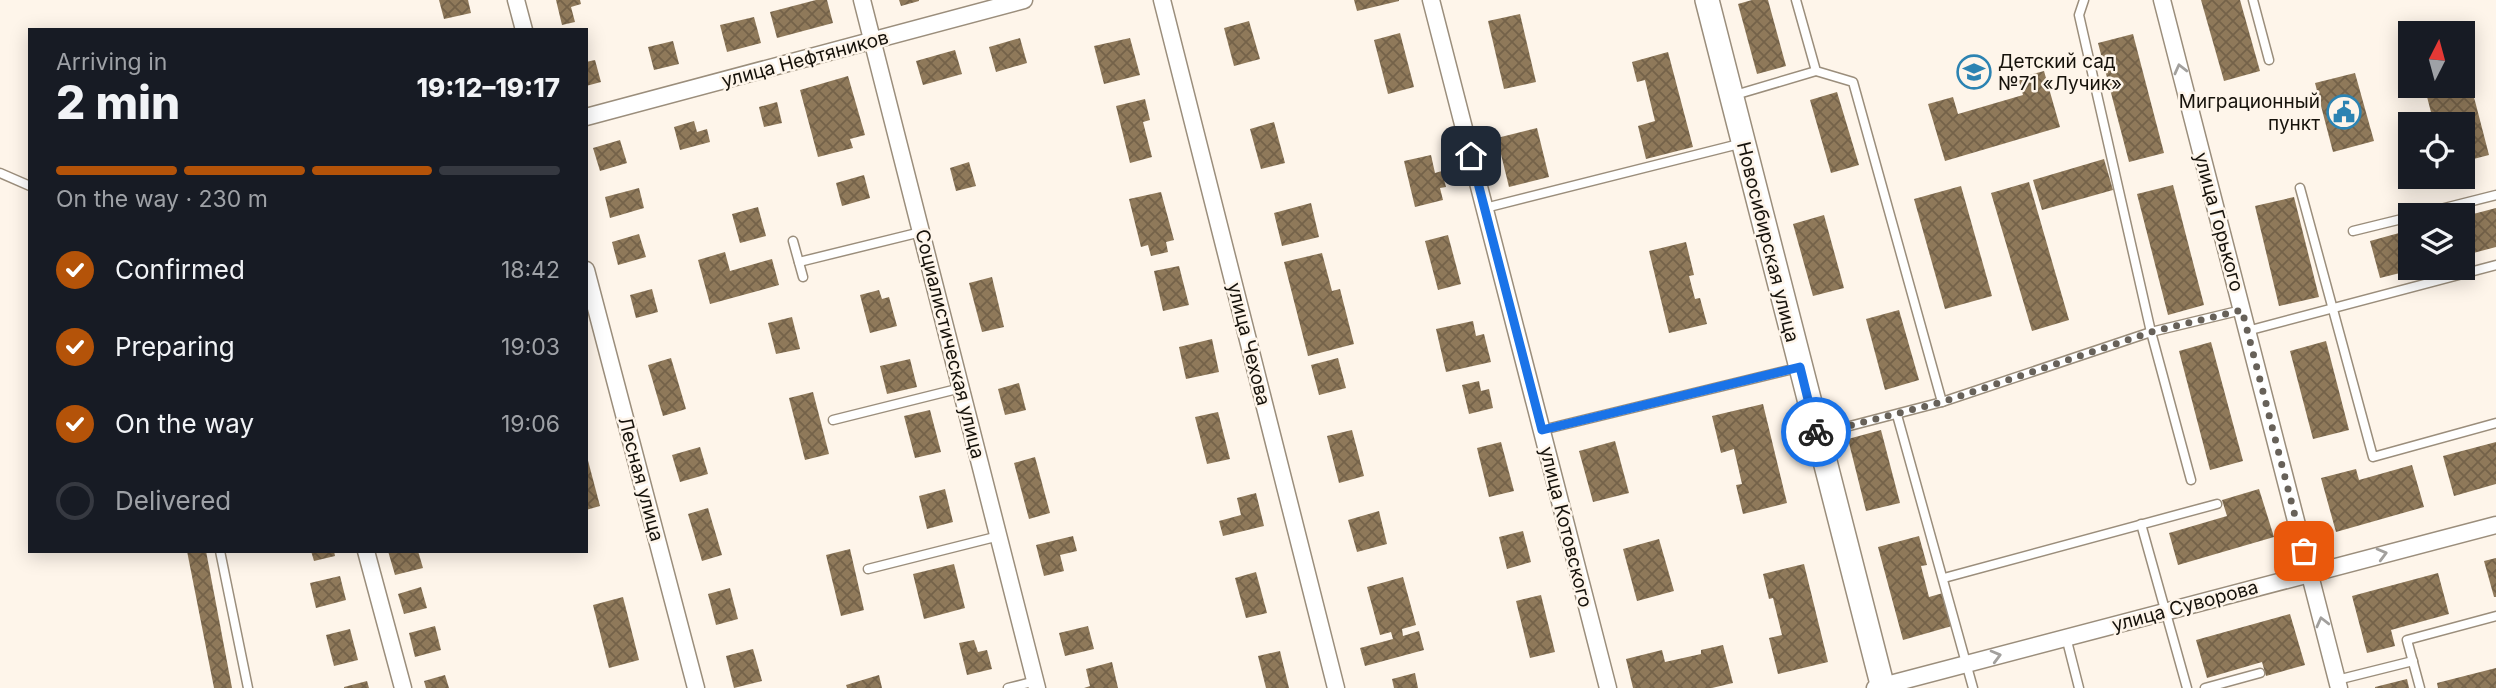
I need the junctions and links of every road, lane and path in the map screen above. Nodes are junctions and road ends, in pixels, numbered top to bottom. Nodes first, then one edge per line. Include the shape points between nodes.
1 (516, 0) edge
2 (862, 0) edge
3 (1024, 0) edge
4 (1162, 0) edge
5 (1431, 0) edge
6 (1707, 0) edge
7 (1796, 0) edge
8 (2084, 0) edge
9 (2162, 0) edge
10 (2253, 0) edge
11 (523, 28) edge
12 (873, 41) junction
13 (2269, 60) dead end
14 (1816, 71) junction
15 (1731, 96) junction
16 (588, 116) edge
17 (1743, 143) junction
18 (0, 173) edge
19 (28, 185) edge
20 (2300, 188) dead end
21 (2496, 195) edge
22 (2464, 203) edge
23 (1485, 208) junction
24 (2398, 220) edge
25 (2353, 231) dead end
26 (921, 232) junction
27 (793, 242) dead end
28 (799, 262) junction
29 (2496, 265) edge
30 (803, 277) dead end
31 (588, 278) edge
32 (2331, 309) junction
33 (2242, 310) junction
34 (2247, 331) junction
35 (2151, 332) junction
36 (1800, 367) junction
37 (961, 388) junction
38 (1942, 402) junction
39 (1897, 415) junction
40 (833, 420) dead end
41 (2496, 423) edge
42 (1542, 430) junction
43 (1817, 434) junction
44 (2191, 480) dead end
45 (2217, 504) dead end
46 (2141, 524) junction
47 (2496, 525) edge
48 (999, 537) junction
49 (220, 553) edge
50 (367, 553) edge
51 (868, 569) dead end
52 (2310, 573) junction
53 (1944, 578) junction
54 (2164, 612) junction
55 (2496, 616) edge
56 (2066, 638) junction
57 (2413, 662) junction
58 (1967, 664) junction
59 (2260, 673) dead end
60 (2338, 684) edge
61 (1037, 685) edge
62 (1880, 687) edge
63 (248, 688) edge
64 (402, 688) edge
65 (696, 688) edge
66 (1008, 688) edge
67 (1336, 688) edge
68 (1608, 688) edge
69 (1973, 688) edge
70 (2079, 688) edge
71 (2187, 688) edge
72 (2205, 688) edge
73 (2420, 688) edge

1 - 11 street
2 - 12 street, Социалистическая улица
3 - 12 street, улица Нефтяников
4 - 67 street, улица Чехова
5 - 23 street, улица Котовского
6 - 15 main road, Новосибирская улица
7 - 14 lane
8 - 35 lane via 2079,15
33 -> 9 street, улица Горького
10 - 13 lane
12 - 16 street, улица Нефтяников
12 - 26 street, Социалистическая улица
14 - 15 lane
14 - 38 lane via 1853,82
15 - 17 main road, Новосибирская улица
17 - 23 lane
17 - 36 main road, Новосибирская улица
18 - 19 lane
20 - 32 lane
21 - 22 lane
23 - 42 street, улица Котовского
24 - 25 lane
26 - 28 lane
26 - 37 street, Социалистическая улица
27 - 28 lane
28 - 30 lane
29 - 32 lane
31 - 65 street, Лесная улица
32 - 34 lane
32 - 41 lane via 2372,457
33 - 34 street, улица Горького
33 - 35 lane
34 - 52 street, улица Горького
35 - 38 lane
35 - 44 lane
36 - 42 lane
36 - 43 main road, Новосибирская улица
37 - 40 lane
37 - 48 street, Социалистическая улица
38 - 39 lane
39 - 43 lane
39 - 53 lane
42 - 68 street, улица Котовского
43 - 62 main road, Новосибирская улица
45 - 46 lane
46 - 53 lane
46 - 54 lane
52 -> 47 street, улица Суворова
48 - 51 lane
48 - 61 street, Социалистическая улица
49 - 63 lane
50 - 64 street
52 - 54 street, улица Суворова
60 -> 52 street, улица Горького
53 - 58 lane
54 - 56 street, улица Суворова
54 - 71 lane
55 - 57 lane via 2407,640
58 -> 56 street, улица Суворова
56 - 70 lane
57 - 60 lane
57 - 73 lane
58 - 62 street, улица Суворова
58 - 69 lane
59 - 72 lane
61 - 66 lane

